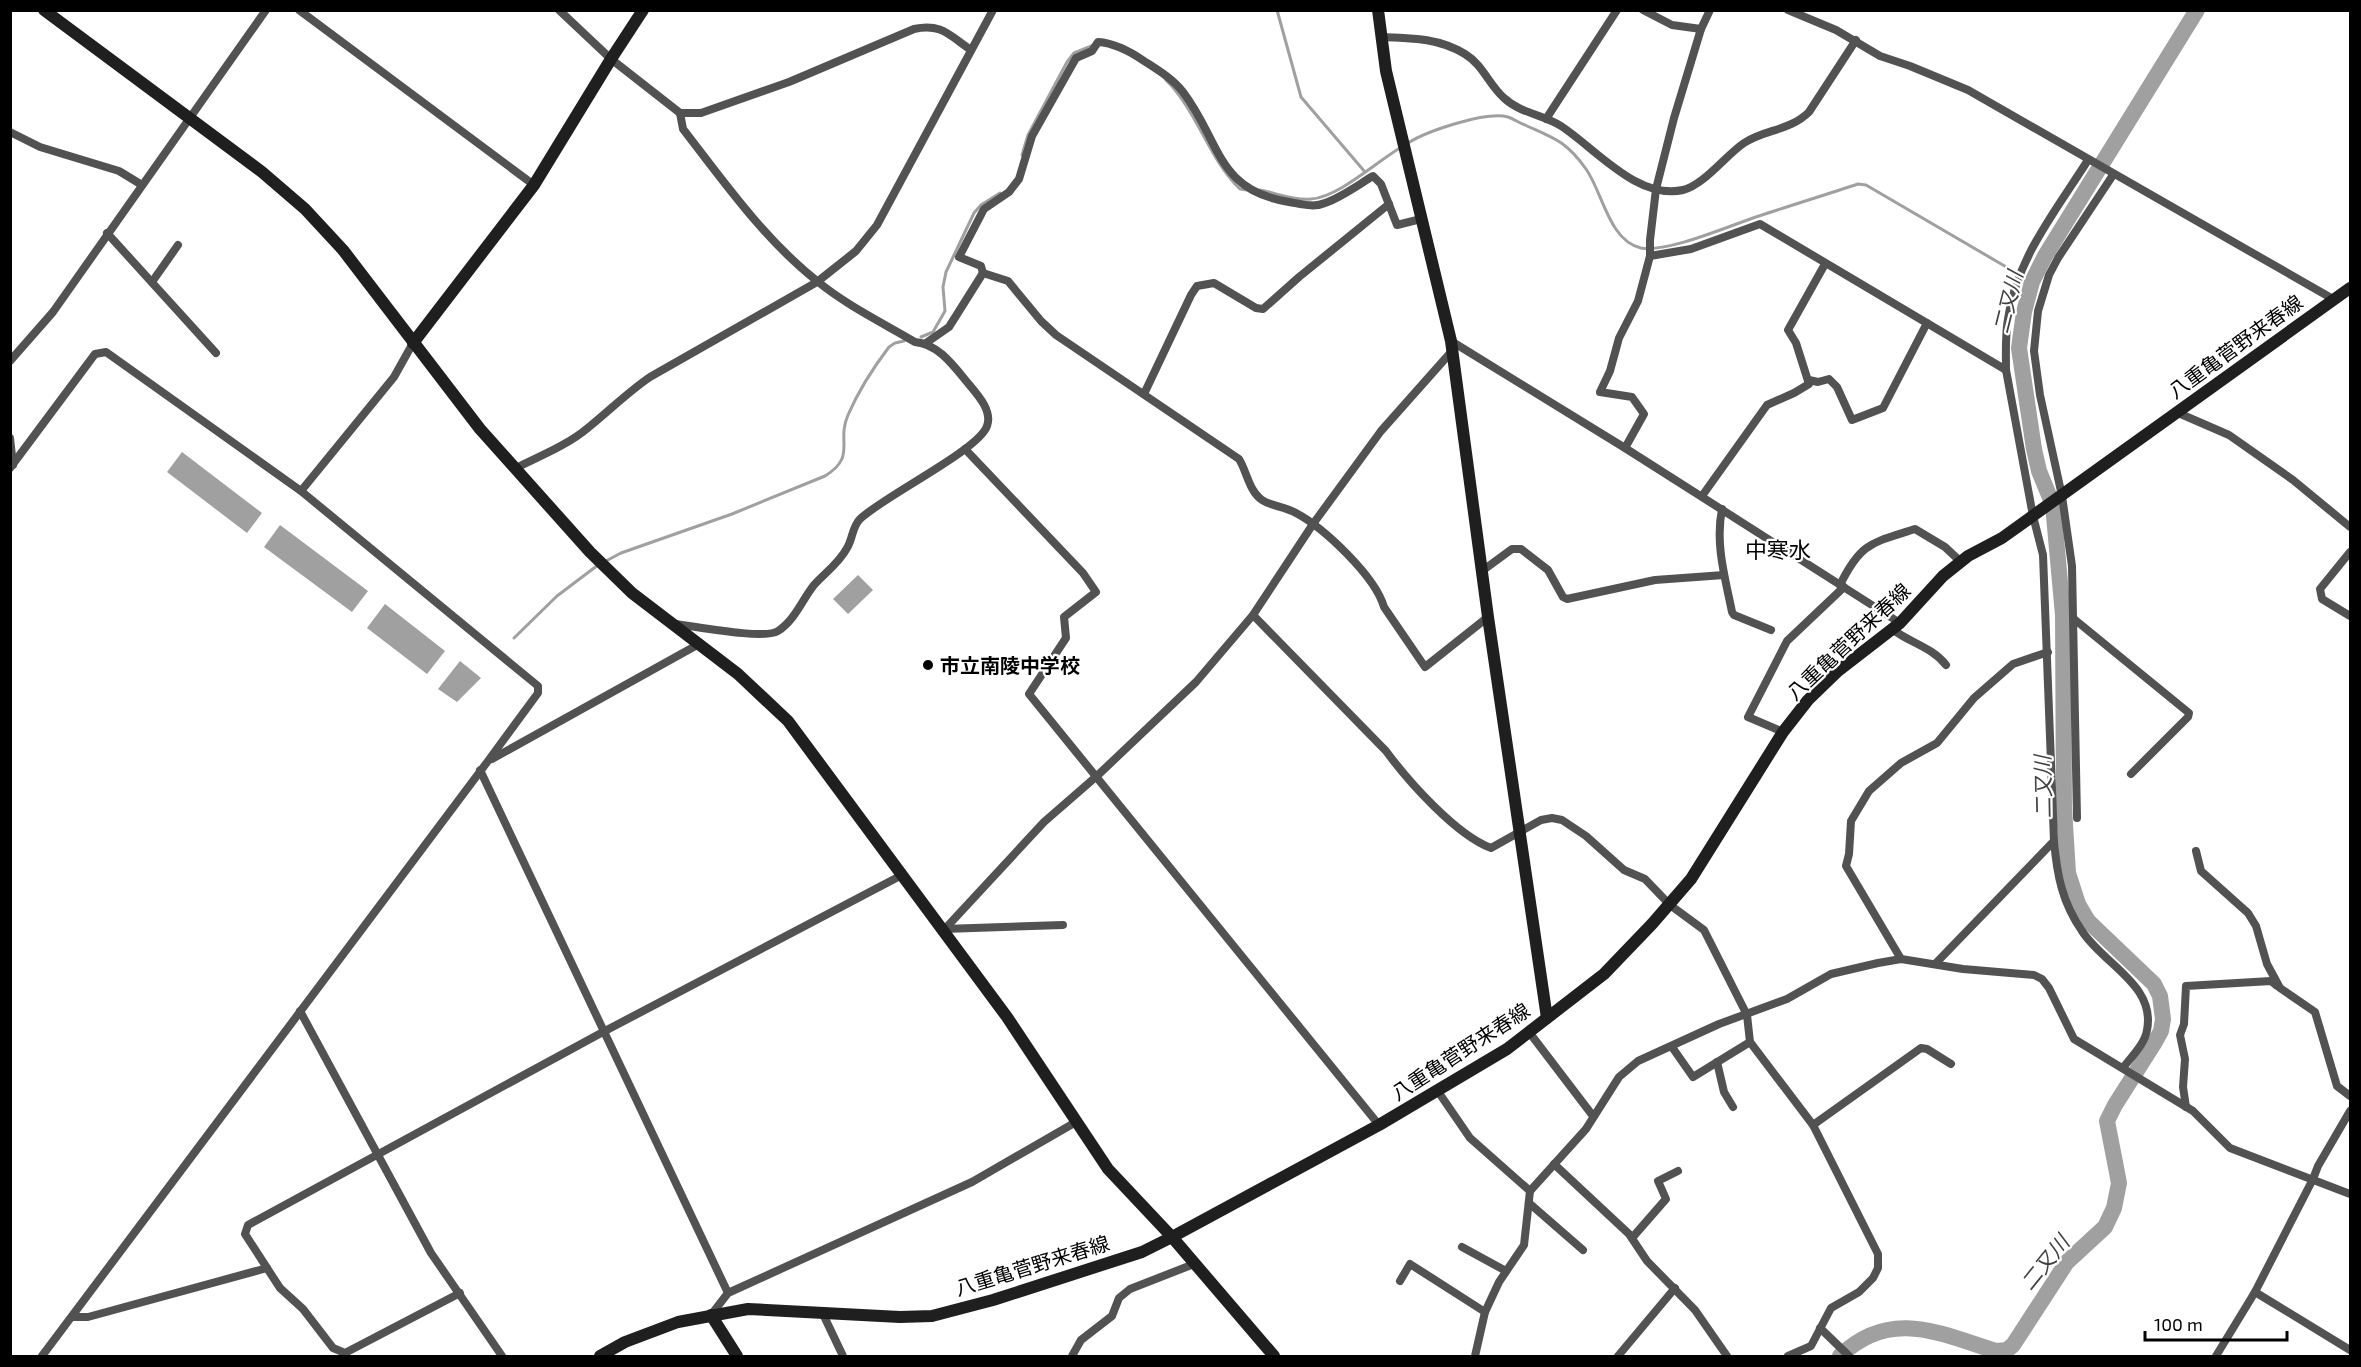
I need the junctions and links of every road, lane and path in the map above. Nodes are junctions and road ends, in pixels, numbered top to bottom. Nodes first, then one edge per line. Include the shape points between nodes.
1 (44, 10) edge
2 (266, 10) edge
3 (299, 10) edge
4 (559, 10) edge
5 (644, 10) edge
6 (993, 10) edge
7 (1378, 10) edge
8 (1617, 10) edge
9 (1643, 10) edge
10 (1710, 10) edge
11 (1788, 10) edge
12 (1701, 29) junction
13 (1382, 37) junction
14 (1856, 40) junction
15 (971, 50) junction
16 (611, 59) junction
17 (680, 113) junction
18 (191, 118) junction
19 (1546, 119) junction
20 (10, 132) edge
21 (2088, 160) junction
22 (2113, 175) junction
23 (142, 185) junction
24 (534, 185) junction
25 (1656, 189) junction
26 (1389, 204) junction
27 (1422, 219) junction
28 (107, 233) junction
29 (178, 245) dead end
30 (1650, 256) junction
31 (1826, 264) junction
32 (983, 273) junction
33 (152, 282) junction
34 (817, 282) junction
35 (2350, 288) edge
36 (2333, 300) junction
37 (1927, 324) junction
38 (413, 343) junction
39 (926, 343) junction
40 (1451, 346) junction
41 (216, 353) dead end
42 (10, 361) edge
43 (2006, 370) junction
44 (1809, 380) junction
45 (1144, 394) junction
46 (2176, 412) junction
47 (10, 438) edge
48 (1625, 448) junction
49 (965, 449) junction
50 (12, 466) edge
51 (516, 468) junction
52 (301, 491) junction
53 (1702, 496) junction
54 (2062, 496) junction
55 (1722, 509) junction
56 (2033, 516) junction
57 (1313, 524) junction
58 (2350, 527) edge
59 (2350, 552) edge
60 (1961, 562) junction
61 (1482, 571) junction
62 (1724, 575) junction
63 (1842, 586) junction
64 (1253, 615) junction
65 (1488, 616) junction
66 (2350, 616) edge
67 (2074, 619) junction
68 (671, 624) junction
69 (1896, 626) junction
70 (1771, 630) dead end
71 (699, 644) junction
72 (2048, 652) junction
73 (1946, 665) dead end
74 (1783, 732) junction
75 (488, 761) junction
76 (480, 771) junction
77 (2131, 774) dead end
78 (1098, 776) junction
79 (2077, 818) dead end
80 (1519, 831) junction
81 (2054, 841) junction
82 (2196, 851) dead end
83 (902, 874) junction
84 (1671, 905) junction
85 (1063, 925) dead end
86 (944, 930) junction
87 (1901, 959) junction
88 (1936, 963) junction
89 (2280, 988) junction
90 (300, 1011) junction
91 (1747, 1014) junction
92 (1547, 1018) junction
93 (603, 1032) junction
94 (1529, 1032) junction
95 (1750, 1042) junction
96 (1672, 1047) junction
97 (1717, 1062) junction
98 (1950, 1064) dead end
99 (2123, 1068) junction
100 (1437, 1090) junction
101 (2350, 1096) edge
102 (1733, 1107) dead end
103 (2186, 1107) junction
104 (2350, 1111) edge
105 (1593, 1116) junction
106 (1076, 1122) junction
107 (1379, 1125) junction
108 (1813, 1125) junction
109 (379, 1154) junction
110 (1554, 1164) junction
111 (1678, 1171) dead end
112 (2313, 1179) junction
113 (1530, 1191) junction
114 (2350, 1194) edge
115 (1529, 1203) junction
116 (1172, 1238) junction
117 (1632, 1238) junction
118 (1462, 1247) dead end
119 (1583, 1250) dead end
120 (1194, 1264) junction
121 (267, 1268) junction
122 (1506, 1271) junction
123 (1400, 1281) dead end
124 (1676, 1288) junction
125 (2255, 1292) junction
126 (460, 1293) junction
127 (728, 1293) junction
128 (822, 1312) junction
129 (1485, 1312) junction
130 (711, 1316) junction
131 (73, 1317) junction
132 (1820, 1328) junction
133 (2350, 1350) edge
134 (42, 1356) edge
135 (502, 1356) edge
136 (600, 1356) edge
137 (737, 1356) edge
138 (843, 1356) edge
139 (1072, 1356) edge
140 (1274, 1356) edge
141 (1475, 1356) edge
142 (1618, 1356) edge
143 (1727, 1356) edge
144 (1788, 1356) edge
145 (1849, 1356) edge
146 (2216, 1356) edge

1 - 18 street
2 - 18 street
3 - 24 street
4 - 16 street
5 - 16 street
6 - 15 street
7 - 13 street
8 - 19 street
9 - 12 street via 1672,25
10 - 12 street
11 - 14 street
12 - 25 street
13 - 19 street via 1421,38 1446,45 1479,66 1508,102
13 - 27 street via 1386,71
14 - 21 street via 1880,56 1968,90
14 - 25 street via 1802,120 1753,138 1687,189
15 - 17 street via 940,29 914,29 789,82 701,113
15 - 34 street via 869,237
16 - 17 street
16 - 24 street
17 - 34 street via 682,129 744,208
18 - 23 street
18 - 38 street via 305,209 344,250
19 - 25 street via 1606,163
20 - 23 street via 40,147 119,171
21 - 22 street
21 - 43 street via 2028,255 2018,280 2008,319
22 - 36 street
22 - 54 street via 2058,258 2038,311 2036,374
23 - 28 street
24 - 38 street
25 - 30 street
26 - 27 street via 1398,225
26 - 32 street via 1373,176 1324,204 1311,206 1258,194 1231,174 1192,105 1171,79 1118,46 1098,42 1092,51 1076,58 1032,136 1015,186 984,209 958,257 981,266
26 - 45 street via 1263,309 1214,283 1197,286
27 - 40 street
28 - 33 street
28 - 42 street via 53,312
29 - 33 street
30 - 31 street via 1691,249 1760,224
30 - 48 street via 1638,301 1619,338 1600,392 1632,397 1644,414
31 - 37 street
31 - 44 street via 1788,330
32 - 39 street via 949,327
32 - 45 street via 1008,281 1056,335
33 - 41 street
34 - 39 street via 915,342
34 - 51 street via 650,377 589,427
35 - 36 street, 八重亀菅野来春線
36 - 46 street, 八重亀菅野来春線
37 - 43 street
37 - 44 street via 1883,408 1852,420 1837,387 1829,379
38 - 51 street
38 - 52 street via 394,377
39 - 49 street via 953,365 987,411 988,424
40 - 48 street
40 - 57 street via 1381,431
40 - 61 street
43 - 56 street
44 - 53 street via 1809,384 1794,393 1767,405
45 - 57 street via 1239,459 1252,489 1262,500 1282,506
46 - 54 street, 八重亀菅野来春線
46 - 58 street via 2229,435
47 - 50 street
48 - 53 street
49 - 68 street via 860,519 844,554 777,632 765,635
49 - 78 street via 1083,573 1096,592 1064,617 1066,638 1029,694
50 - 52 street via 95,354 106,352
51 - 68 street via 597,558
52 - 75 street via 538,686 538,693
53 - 55 street
54 - 56 street, 八重亀菅野来春線
54 - 67 street via 2072,566
55 - 62 street via 1719,542
55 - 63 street
56 - 60 street, 八重亀菅野来春線
56 - 72 street via 2043,555
57 - 64 street
57 - 65 street via 1363,570 1425,667
59 - 66 street via 2320,594
60 - 63 street via 1915,529 1874,542 1858,553
60 - 69 street, 八重亀菅野来春線
61 - 62 street via 1512,549 1521,549 1548,570 1567,599 1655,580
61 - 65 street
62 - 70 street via 1734,615
63 - 69 street
63 - 74 street via 1787,641 1748,717
64 - 78 street via 1196,681
64 - 80 street via 1386,751 1440,813 1491,848
65 - 80 street
67 - 77 street via 2189,713
67 - 79 street
68 - 71 street
69 - 73 street via 1904,639 1930,649
69 - 74 street, 八重亀菅野来春線 via 1838,671
71 - 75 street
71 - 83 street via 788,721
72 - 81 street
72 - 87 street via 2013,664 1974,698 1936,743 1880,779 1851,820 1846,866
74 - 84 street, 八重亀菅野来春線 via 1698,869
75 - 76 street
76 - 90 street
76 - 93 street
78 - 86 street via 1044,822
78 - 107 street
80 - 84 street via 1541,820 1562,820 1624,870 1645,879
80 - 92 street
81 - 88 street
81 - 99 street via 2057,876 2073,918 2094,947 2135,984 2146,1007 2147,1030 2143,1041
82 - 89 street via 2201,871 2256,926 2267,964
83 - 86 street
83 - 93 street
84 - 91 street via 1704,930
84 - 92 street, 八重亀菅野来春線 via 1604,974
85 - 86 street
86 - 106 street
87 - 88 street
87 - 91 street via 1831,974 1787,999
88 - 99 street via 2042,979 2074,1038
89 - 101 street via 2315,1012 2337,1086
89 - 103 street via 2271,981 2186,986 2180,1035
90 - 109 street
90 - 131 street
91 - 95 street
91 - 96 street
92 - 94 street, 八重亀菅野来春線
93 - 109 street
93 - 127 street
94 - 100 street, 八重亀菅野来春線
94 - 105 street
95 - 97 street
95 - 108 street
96 - 97 street via 1693,1077
96 - 105 street via 1638,1061 1619,1077
97 - 102 street via 1724,1092
98 - 108 street via 1921,1048
99 - 103 street
100 - 107 street, 八重亀菅野来春線
100 - 113 street via 1470,1138
103 - 112 street via 2230,1148
104 - 112 street
105 - 110 street
106 - 116 street via 1108,1169
106 - 127 street via 972,1182
107 - 116 street, 八重亀菅野来春線
108 - 132 street via 1878,1254 1873,1278 1859,1292 1831,1308
109 - 121 street via 248,1225 245,1234
109 - 126 street via 431,1253
110 - 113 street
110 - 117 street
111 - 117 street via 1658,1182 1666,1200
112 - 114 street
112 - 125 street
113 - 115 street
115 - 119 street
115 - 122 street via 1524,1245
116 - 120 street
116 - 128 street, 八重亀菅野来春線 via 1142,1252 932,1316
117 - 124 street via 1647,1261
118 - 122 street
120 - 139 street via 1131,1289 1119,1298 1112,1316 1081,1340
120 - 140 street
121 - 126 street via 280,1288 341,1353
121 - 131 street via 88,1317
122 - 129 street
123 - 129 street via 1410,1264
124 - 142 street
124 - 143 street
125 - 133 street
125 - 146 street
126 - 135 street
127 - 130 street
128 - 130 street, 八重亀菅野来春線 via 748,1309
128 - 138 street
129 - 141 street
130 - 136 street, 八重亀菅野来春線 via 678,1322
130 - 137 street
131 - 134 street
132 - 144 street via 1811,1346
132 - 145 street

